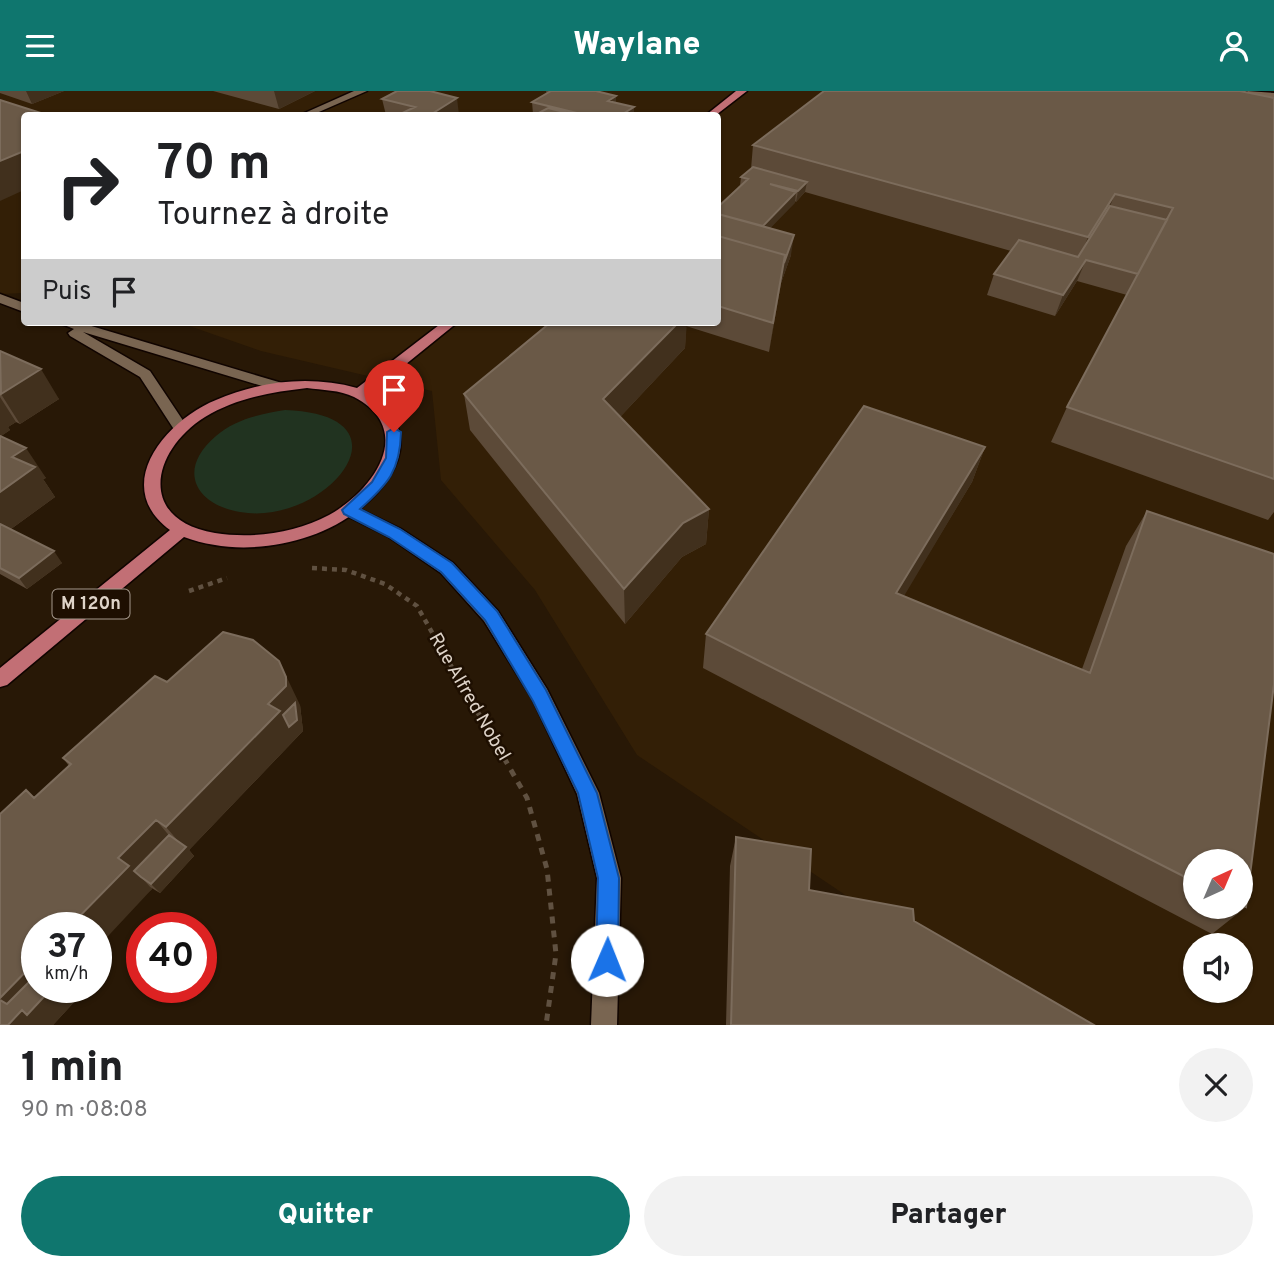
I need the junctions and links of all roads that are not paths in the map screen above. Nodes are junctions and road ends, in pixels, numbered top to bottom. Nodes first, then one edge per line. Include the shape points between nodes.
1 (362, 91) edge
2 (742, 91) edge
3 (1252, 91) edge
4 (1274, 96) edge
5 (312, 112) edge
6 (715, 112) edge
7 (0, 298) edge
8 (21, 307) edge
9 (64, 326) edge
10 (77, 326) edge
11 (446, 326) edge
12 (277, 386) junction
13 (359, 394) junction
14 (180, 428) junction
15 (349, 510) junction
16 (182, 529) junction
17 (0, 678) edge
18 (604, 1025) edge

1 - 5 street
2 - 6 main road
3 - 4 street
7 - 8 street
9 - 14 street via 145,373
10 - 12 street
11 - 13 main road
12 - 13 main road via 321,385
12 - 14 main road via 242,394
13 - 15 main road via 382,410 394,432 393,458 377,485
14 - 16 main road via 162,449 152,471 151,493 162,513
15 - 16 main road via 318,527 282,538 210,540
15 - 18 street via 395,533 447,568 491,615 552,720 587,793 609,878
16 - 17 main road, M 120n

